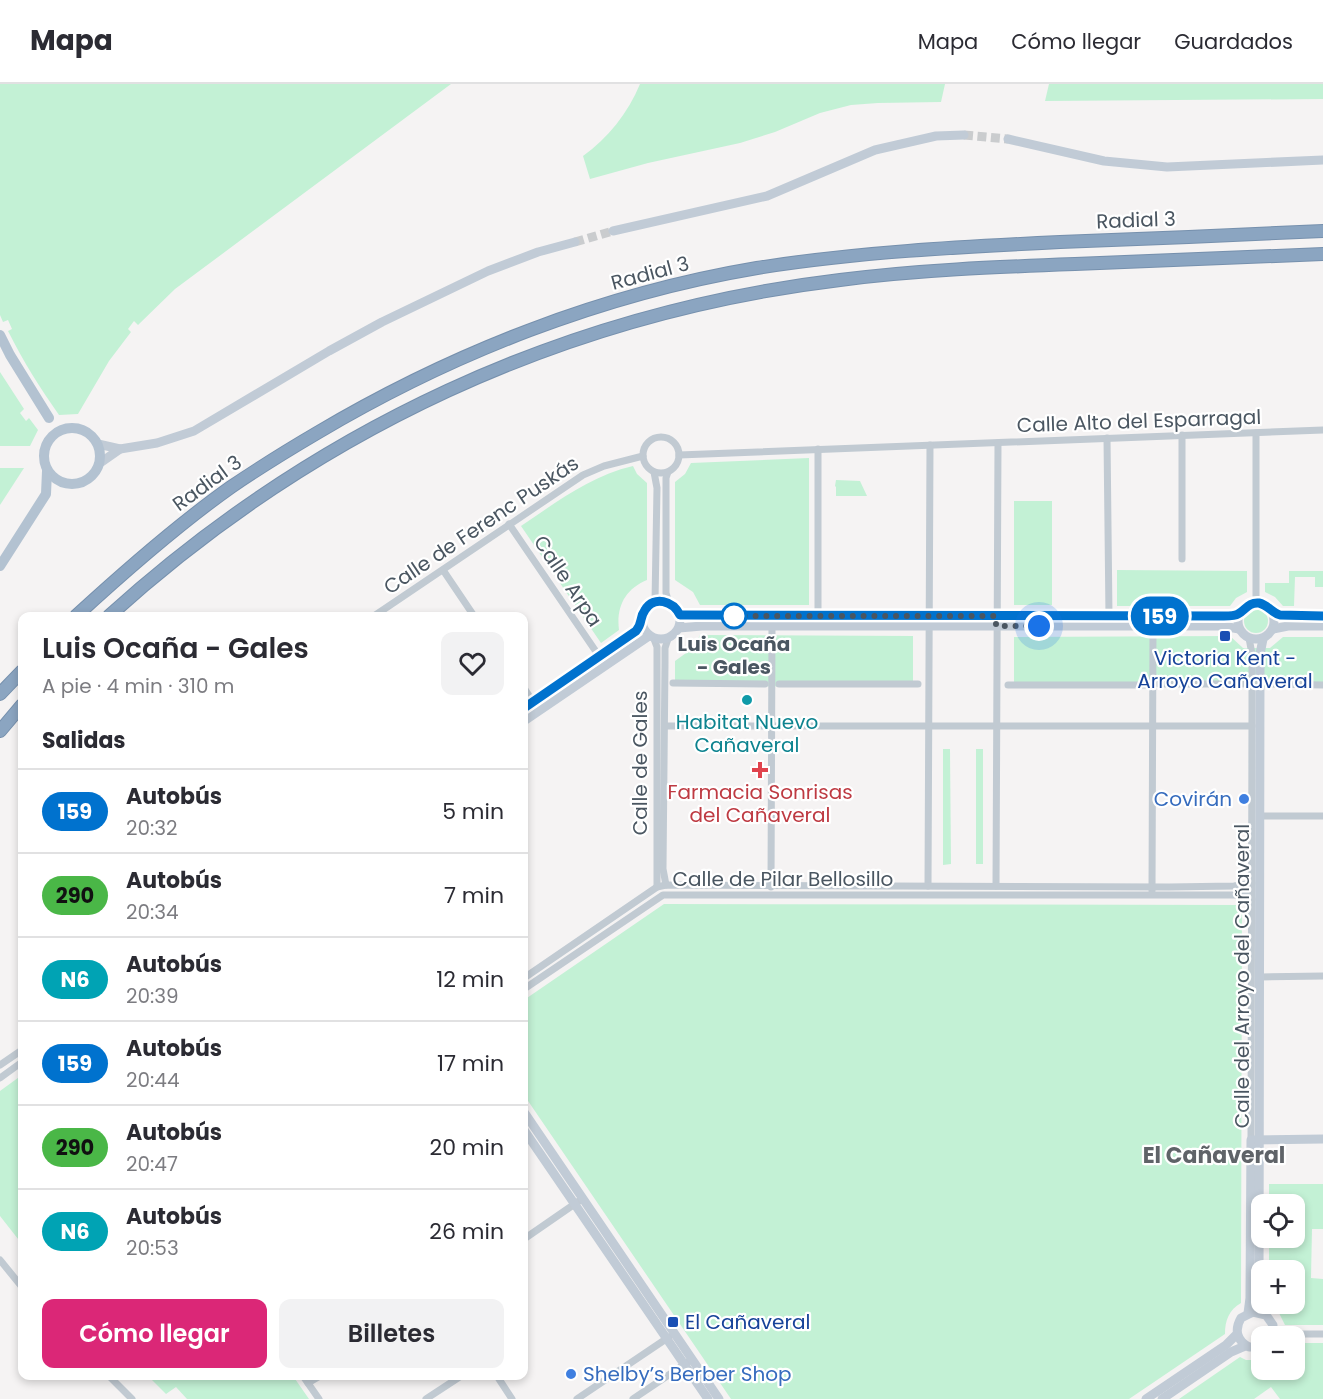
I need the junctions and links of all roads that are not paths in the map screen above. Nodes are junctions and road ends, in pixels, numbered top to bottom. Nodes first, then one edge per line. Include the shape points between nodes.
1 (964, 135) tunnel mouth
2 (1008, 139) tunnel mouth
3 (1323, 160) edge
4 (613, 231) tunnel mouth
5 (1323, 231) edge
6 (575, 242) tunnel mouth
7 (1323, 254) edge
8 (0, 335) edge
9 (49, 418) junction
10 (68, 428) junction
11 (1323, 430) edge
12 (1256, 433) junction
13 (1182, 435) junction
14 (1107, 438) junction
15 (48, 441) junction
16 (998, 443) junction
17 (98, 444) junction
18 (930, 445) junction
19 (120, 449) junction
20 (818, 449) junction
21 (679, 455) junction
22 (643, 456) junction
23 (100, 463) junction
24 (47, 471) junction
25 (654, 472) junction
26 (668, 472) junction
27 (67, 484) junction
28 (46, 494) junction
29 (509, 524) junction
30 (1182, 559) dead end
31 (0, 566) edge
32 (443, 570) junction
33 (655, 602) junction
34 (669, 603) junction
35 (1256, 603) junction
36 (80, 612) edge
37 (113, 612) edge
38 (383, 612) edge
39 (471, 612) edge
40 (1273, 613) junction
41 (1240, 614) junction
42 (680, 615) junction
43 (818, 616) junction
44 (1109, 616) junction
45 (1323, 616) edge
46 (930, 621) junction
47 (996, 621) junction
48 (642, 625) junction
49 (772, 626) junction
50 (1153, 626) junction
51 (1323, 626) edge
52 (679, 628) junction
53 (1239, 629) junction
54 (1273, 629) junction
55 (651, 637) junction
56 (1249, 638) junction
57 (668, 639) junction
58 (1263, 639) junction
59 (599, 656) junction
60 (18, 675) edge
61 (673, 683) dead end
62 (765, 684) dead end
63 (779, 684) dead end
64 (918, 684) dead end
65 (1159, 684) dead end
66 (1244, 684) dead end
67 (1268, 684) dead end
68 (1008, 685) dead end
69 (1145, 685) dead end
70 (1323, 685) edge
71 (0, 694) edge
72 (528, 694) edge
73 (533, 702) junction
74 (528, 705) edge
75 (18, 710) edge
76 (528, 718) edge
77 (665, 726) junction
78 (772, 726) junction
79 (1152, 726) junction
80 (1252, 726) junction
81 (930, 727) junction
82 (996, 727) junction
83 (0, 731) edge
84 (1260, 816) junction
85 (1323, 816) edge
86 (1252, 883) junction
87 (666, 885) junction
88 (771, 886) junction
89 (928, 886) junction
90 (996, 886) junction
91 (1152, 886) junction
92 (657, 887) junction
93 (771, 895) junction
94 (1152, 896) junction
95 (1252, 899) junction
96 (528, 975) edge
97 (1261, 976) junction
98 (1323, 976) edge
99 (528, 986) edge
100 (18, 1053) edge
101 (0, 1065) edge
102 (18, 1065) edge
103 (0, 1078) edge
104 (528, 1118) edge
105 (528, 1136) edge
106 (1323, 1139) edge
107 (1255, 1140) junction
108 (583, 1198) junction
109 (574, 1204) junction
110 (528, 1236) edge
111 (0, 1260) edge
112 (1258, 1260) edge
113 (18, 1282) edge
114 (1248, 1313) joint
115 (1263, 1314) edge
116 (1271, 1326) edge
117 (1237, 1334) junction
118 (1305, 1335) edge
119 (1323, 1335) edge
120 (670, 1336) junction
121 (1245, 1346) junction
122 (1251, 1347) edge
123 (687, 1362) junction
124 (113, 1380) edge
125 (306, 1380) edge
126 (313, 1380) edge
127 (455, 1380) edge
128 (500, 1380) edge
129 (308, 1383) junction
130 (132, 1399) edge
131 (319, 1399) edge
132 (426, 1399) edge
133 (512, 1399) edge
134 (577, 1399) edge
135 (633, 1399) edge
136 (708, 1399) edge
137 (719, 1399) edge
138 (1147, 1399) edge
139 (1162, 1399) edge

1 - 4 main road via 936,136 875,150 767,196
2 - 3 main road via 1104,161 1167,167
5 - 36 highway, Radial 3 via 879,252 695,281 559,319 418,378 297,445 222,494
6 - 19 main road via 488,271 391,317 194,431 157,444
7 - 37 highway, Radial 3 via 1000,267 840,280 702,303 589,333 437,395 298,471 216,527
8 - 9 main road
9 - 10 main road
9 - 15 main road
10 - 15 main road
10 - 17 main road via 85,431
11 - 12 street, Calle Alto del Esparragal
12 - 13 street, Calle Alto del Esparragal
12 - 35 street
13 - 14 street, Calle Alto del Esparragal
13 - 30 street
14 - 16 street, Calle Alto del Esparragal
14 - 44 street
15 - 24 main road via 43,456
16 - 18 street, Calle Alto del Esparragal
16 - 47 street
17 - 19 main road
17 - 23 main road
18 - 20 street
18 - 46 street
19 - 23 main road
20 - 21 street
20 - 43 street
21 - 22 street via 675,444 661,437 650,441
21 - 26 street
22 - 25 street via 646,466
22 - 29 street, Calle de Ferenc Puskás via 583,475
23 - 27 main road via 85,482
24 - 27 main road
24 - 28 main road
25 - 26 street
25 - 33 street
26 - 34 street via 665,488
27 - 28 main road
28 - 31 main road
29 - 32 street, Calle de Ferenc Puskás
29 - 59 street, Calle Arpa
32 - 38 street, Calle de Ferenc Puskás
32 - 39 street
33 - 34 main road
33 - 48 main road via 644,610
34 - 42 main road
35 - 40 main road
35 - 41 main road
40 - 45 main road
40 - 54 main road
41 - 44 main road
41 - 53 main road
42 - 43 main road
42 - 52 main road
43 - 46 main road
44 - 47 main road
46 - 47 main road
46 - 49 main road
46 - 81 street
47 - 50 main road
47 - 82 street
48 - 55 main road
48 - 59 main road
49 - 52 main road
49 - 78 street
50 - 53 main road
50 - 79 street
51 - 54 main road
52 - 57 main road
53 - 56 main road
54 - 58 main road
55 - 57 main road
55 - 76 main road
55 - 92 street, Calle de Gales via 657,647
56 - 58 main road
56 - 80 street, Calle del Arroyo del Cañaveral
57 - 77 street, Calle de Gales
58 - 84 main road, Calle del Arroyo del Cañaveral
59 - 73 main road
60 - 71 highway
61 - 62 street
63 - 64 street
65 - 66 street
67 - 70 street
68 - 69 street
72 - 73 street
73 - 74 main road
75 - 83 highway
77 - 78 street
77 - 87 street, Calle de Gales
78 - 81 street
78 - 88 street
79 - 80 street
79 - 82 street
79 - 91 street
80 - 86 street, Calle del Arroyo del Cañaveral
81 - 82 street
81 - 89 street
82 - 90 street
84 - 85 street
84 - 97 main road, Calle del Arroyo del Cañaveral
86 - 91 street, Calle de Pilar Bellosillo
86 - 95 street, Calle del Arroyo del Cañaveral
87 - 88 street, Calle de Pilar Bellosillo
87 - 92 street, Calle de Pilar Bellosillo
88 - 89 street, Calle de Pilar Bellosillo
88 - 93 street
89 - 90 street, Calle de Pilar Bellosillo
90 - 91 street, Calle de Pilar Bellosillo
91 - 94 street
92 - 96 street, Calle de Pilar Bellosillo
93 - 94 street, Calle de Pilar Bellosillo
93 - 99 street, Calle de Pilar Bellosillo via 663,895
94 - 95 street, Calle de Pilar Bellosillo via 1248,895
95 - 107 street, Calle del Arroyo del Cañaveral
97 - 98 street
97 - 107 main road, Calle del Arroyo del Cañaveral
100 - 101 street
102 - 103 street
104 - 108 main road
105 - 109 main road
106 - 107 main road
107 - 112 main road, Calle del Arroyo del Cañaveral
107 - 114 main road
108 - 109 street
108 - 120 main road
109 - 110 street
109 - 120 main road
111 - 113 street
114 - 117 main road via 1239,1321
115 - 116 main road
117 - 121 main road
117 - 138 main road
118 - 119 street
120 - 123 main road
120 - 134 street
121 - 122 main road
121 - 139 main road
123 - 135 street
123 - 136 main road
123 - 137 main road
124 - 130 street
125 - 129 street
126 - 129 street
127 - 132 street
128 - 133 street
129 - 131 street

